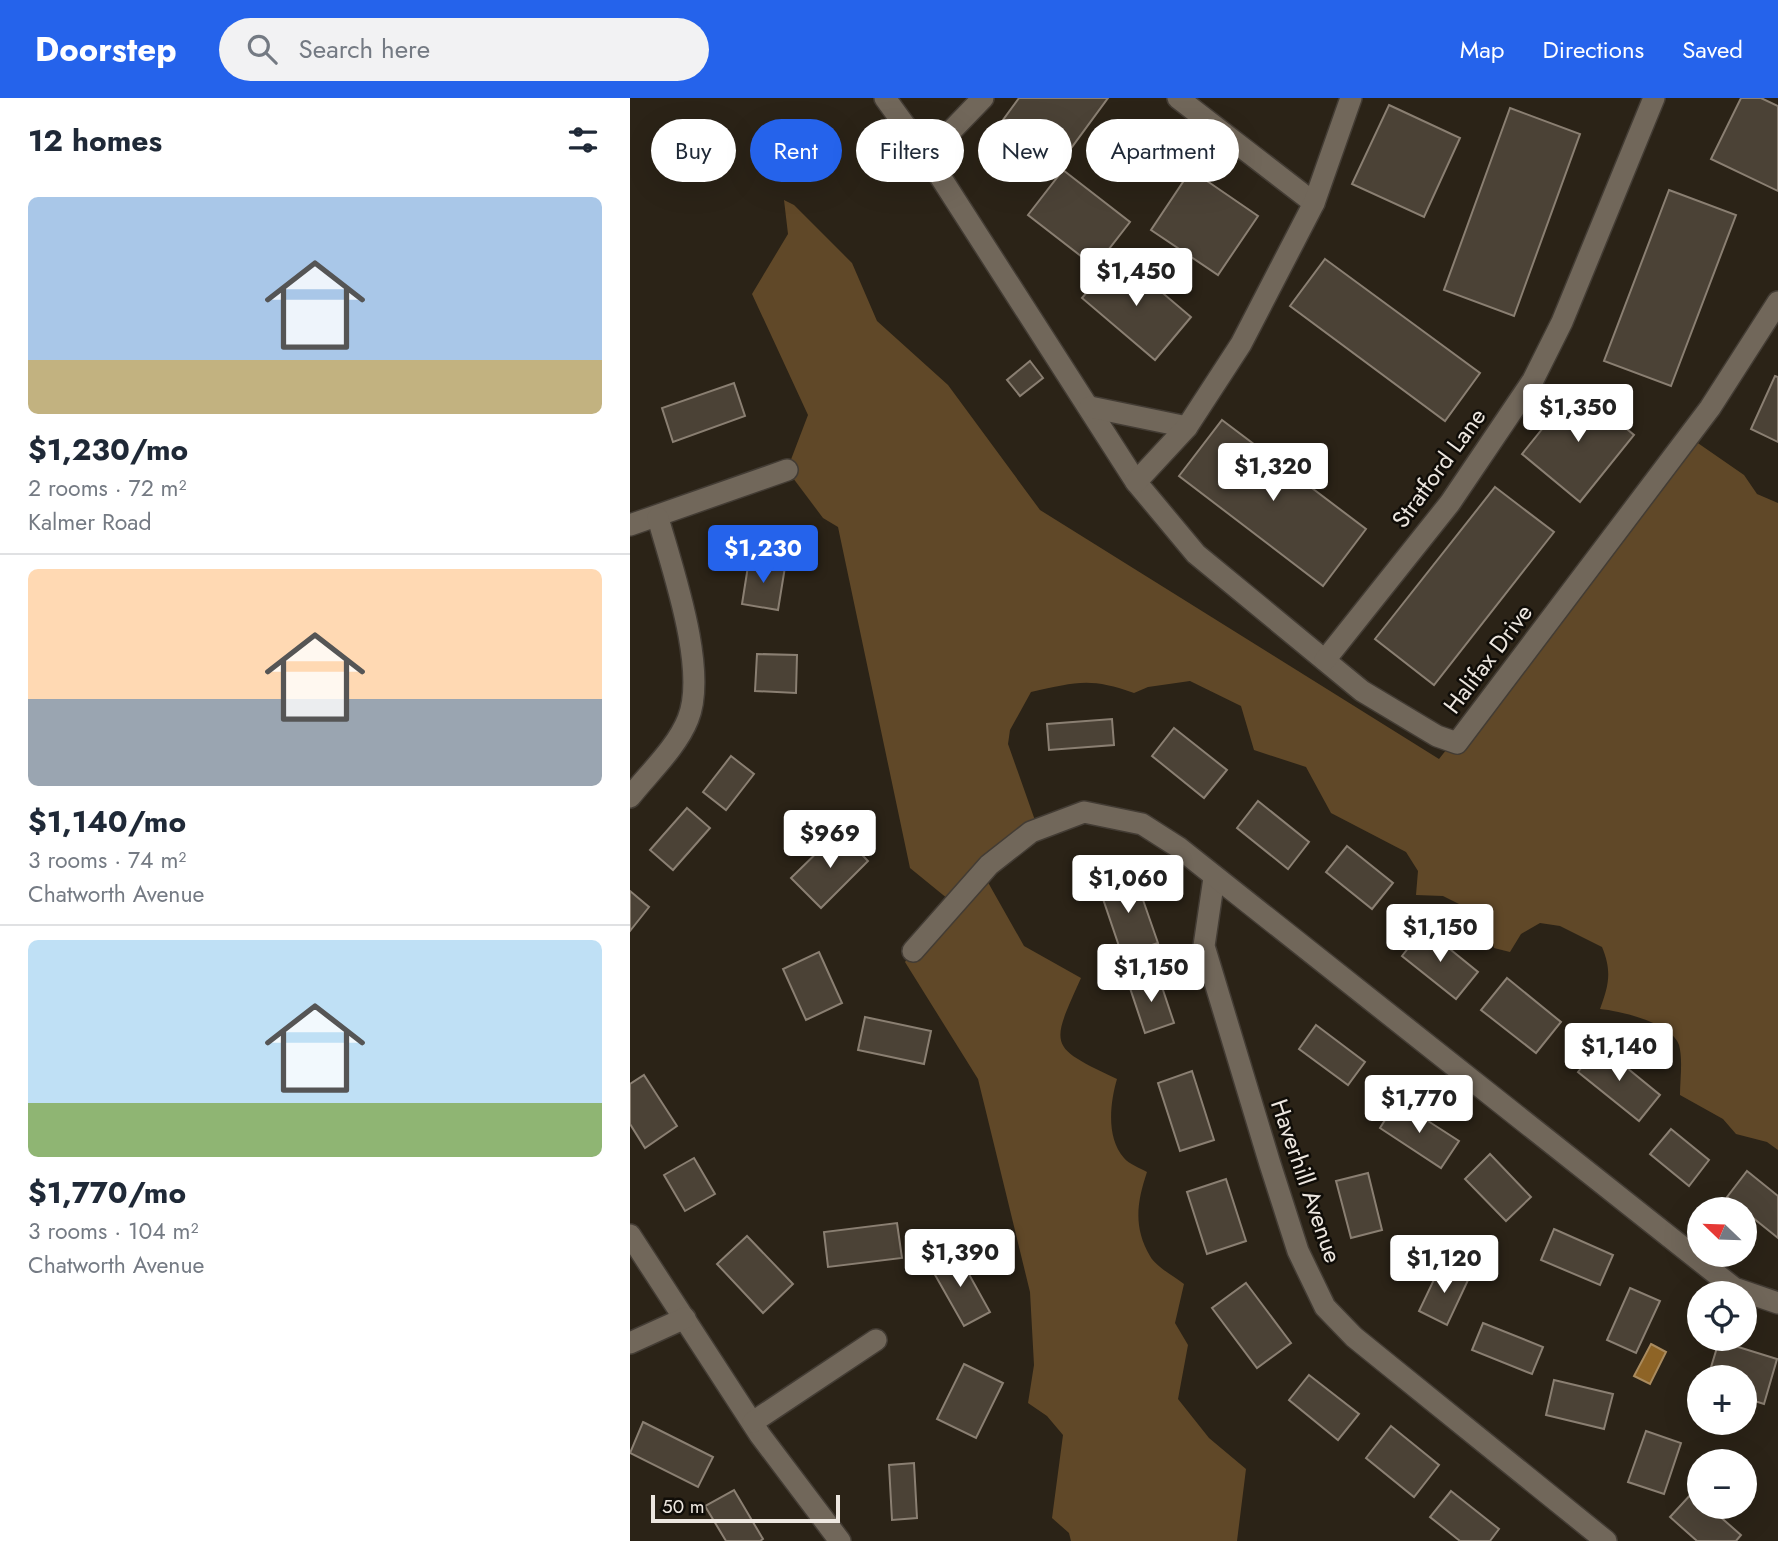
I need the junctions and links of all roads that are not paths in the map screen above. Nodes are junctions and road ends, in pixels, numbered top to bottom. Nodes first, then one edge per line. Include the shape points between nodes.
1 (885, 98) edge
2 (983, 98) edge
3 (1178, 98) edge
4 (1352, 98) edge
5 (1654, 98) edge
6 (900, 119) edge
7 (963, 119) edge
8 (944, 182) edge
9 (1314, 203) junction
10 (1778, 302) edge
11 (1090, 407) junction
12 (1187, 427) junction
13 (788, 470) dead end
14 (1136, 482) junction
15 (658, 518) junction
16 (630, 526) edge
17 (1325, 660) junction
18 (630, 797) edge
19 (1214, 878) junction
20 (913, 951) dead end
21 (630, 1235) edge
22 (1778, 1303) edge
23 (685, 1318) junction
24 (876, 1340) dead end
25 (630, 1343) edge
26 (753, 1422) junction
27 (840, 1541) edge
28 (1606, 1541) edge

1 - 6 street, Halifax Drive
2 - 7 street
3 - 9 street
4 - 9 street
5 - 17 street, Stratford Lane via 1533,380 1450,503
8 - 11 street, Halifax Drive
9 - 12 street via 1241,344
10 - 17 street, Halifax Drive via 1710,408 1457,743 1362,691
11 - 12 street
11 - 14 street, Halifax Drive
12 - 14 street
13 - 15 street
14 - 17 street, Halifax Drive via 1196,554
15 - 16 street
15 - 18 street via 687,623 694,694 688,720
19 - 20 street via 1142,824 1084,813 1031,832 989,865
19 - 22 street via 1734,1289
19 - 28 street, Haverhill Avenue via 1205,946 1298,1251 1325,1307 1354,1337
21 - 23 street
23 - 25 street
23 - 26 street
24 - 26 street
26 - 27 street

